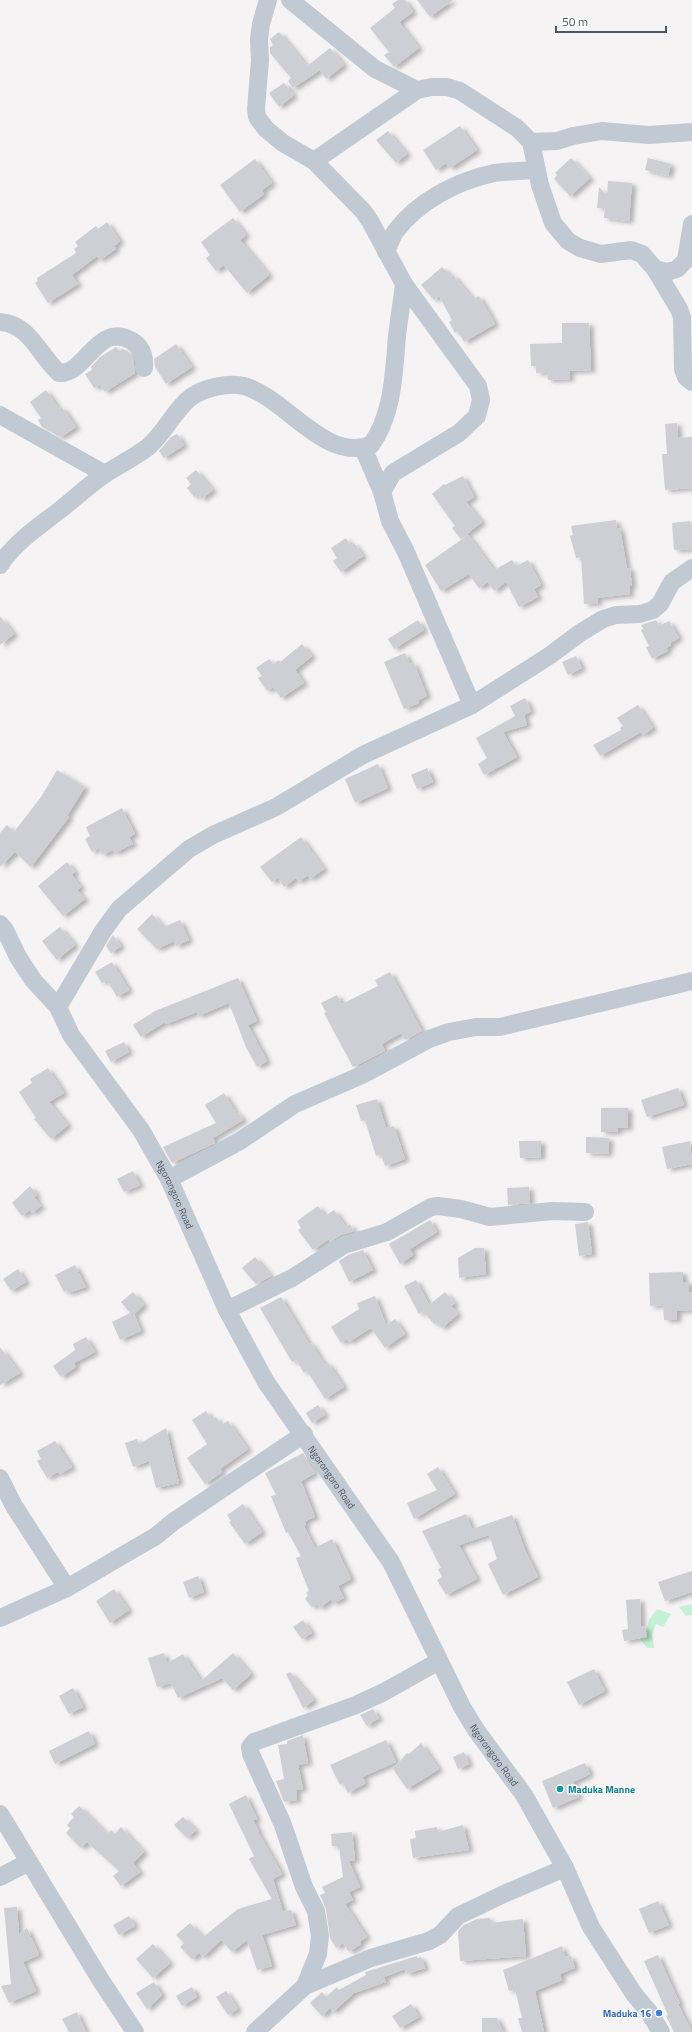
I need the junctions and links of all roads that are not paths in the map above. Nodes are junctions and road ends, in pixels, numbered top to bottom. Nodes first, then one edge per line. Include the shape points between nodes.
1 (268, 0) edge
2 (290, 0) edge
3 (417, 90) junction
4 (692, 132) edge
5 (531, 142) junction
6 (314, 161) junction
7 (537, 170) junction
8 (692, 224) edge
9 (386, 252) junction
10 (655, 269) junction
11 (404, 284) junction
12 (0, 322) edge
13 (144, 368) dead end
14 (692, 382) edge
15 (0, 415) edge
16 (363, 448) junction
17 (105, 474) junction
18 (382, 492) junction
19 (0, 565) edge
20 (692, 568) edge
21 (472, 705) junction
22 (0, 924) edge
23 (692, 981) edge
24 (58, 1007) junction
25 (169, 1179) junction
26 (585, 1212) dead end
27 (227, 1310) junction
28 (304, 1434) junction
29 (0, 1478) edge
30 (67, 1588) junction
31 (0, 1618) edge
32 (439, 1661) junction
33 (0, 1814) edge
34 (29, 1862) junction
35 (565, 1868) junction
36 (0, 1877) edge
37 (304, 1986) junction
38 (135, 2032) edge
39 (255, 2032) edge
40 (661, 2032) edge

1 - 6 street via 259,39 257,117 266,129 283,143
2 - 3 street via 375,69
3 - 5 street via 440,87 460,91 517,128
3 - 6 street
4 - 5 street via 649,135 602,132 557,141
5 - 7 street
6 - 9 street via 363,211
7 - 9 street via 495,173 441,193 406,219 394,234
7 - 10 street via 553,223 568,241 580,248 601,254 625,250 636,252 642,254
8 - 10 street via 683,265 667,272
9 - 11 street
10 - 14 street via 682,317 683,370
11 - 16 street via 395,371 388,406 376,438 371,445
11 - 18 street via 478,386 481,400 478,416 459,433 393,473
12 - 13 street via 26,333 59,373 65,374 106,340 120,336 137,345 142,351
15 - 17 street
16 - 17 street via 352,449 318,435 260,394 243,386 225,386 204,390 191,397 147,448
16 - 18 street
17 - 19 street via 19,542
18 - 21 street via 390,521
20 - 21 street via 672,582 660,604 653,610 603,619
21 - 24 street via 363,755 276,807 213,835 189,849 119,909
22 - 24 street, Ngorongoro Road via 33,980
23 - 25 street via 500,1027 476,1027 429,1039 362,1075 295,1104 240,1141
24 - 25 street, Ngorongoro Road via 71,1035 141,1130
25 - 27 street, Ngorongoro Road
26 - 27 street via 553,1211 490,1217 461,1209 431,1207 387,1232 344,1245 292,1278
27 - 28 street, Ngorongoro Road via 266,1382
28 - 30 street via 156,1536
28 - 32 street, Ngorongoro Road via 392,1562
29 - 30 street via 14,1506
30 - 31 street
32 - 35 street, Ngorongoro Road via 476,1730 524,1795
32 - 37 street via 356,1705 254,1742 250,1747 283,1825 304,1887 316,1911 320,1936 318,1954
33 - 34 street
34 - 36 street
34 - 38 street
35 - 37 street via 458,1916 440,1935 429,1941 371,1958
35 - 40 street, Ngorongoro Road via 601,1943
37 - 39 street

